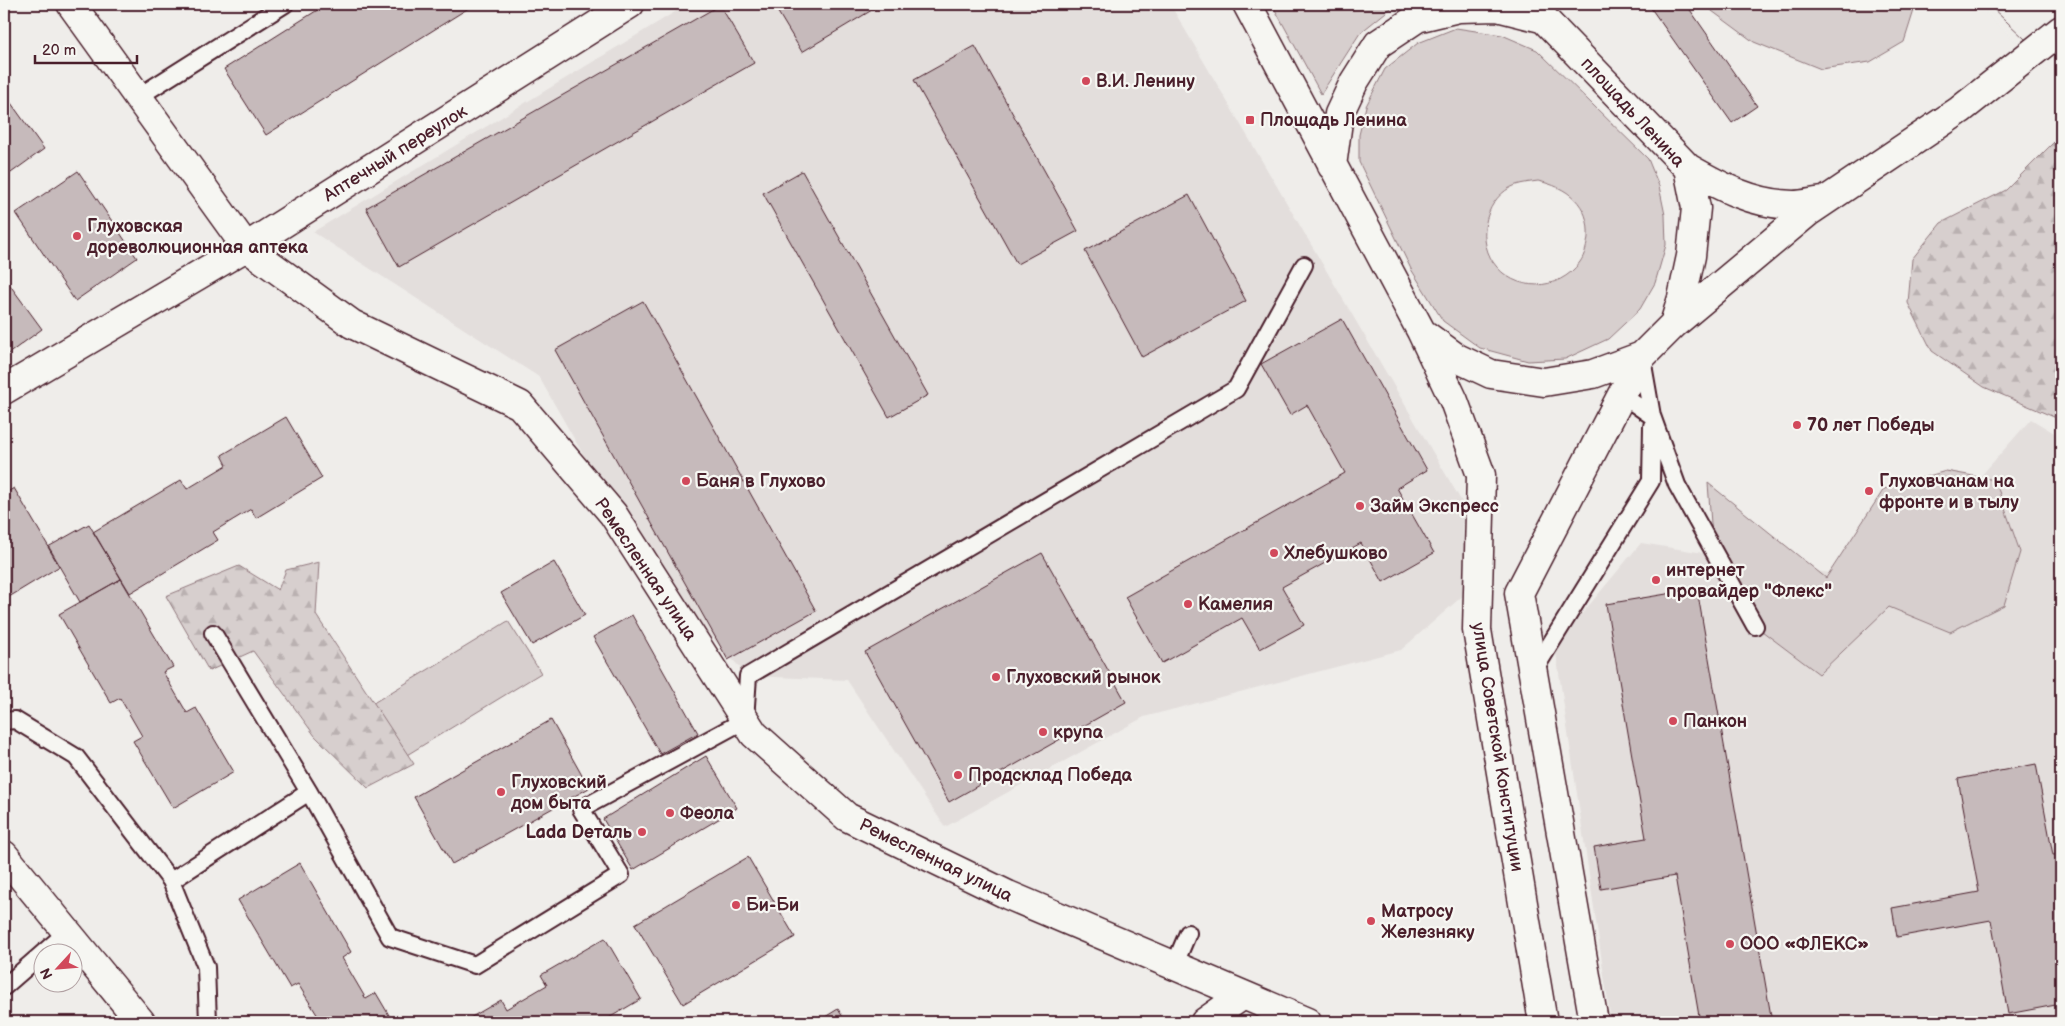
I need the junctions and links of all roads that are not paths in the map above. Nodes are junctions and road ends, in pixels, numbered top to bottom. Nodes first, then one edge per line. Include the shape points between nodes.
1 (71, 4) edge
2 (285, 4) edge
3 (630, 4) edge
4 (1247, 4) edge
5 (1534, 11) edge
6 (2061, 30) edge
7 (138, 97) junction
8 (1332, 166) junction
9 (1688, 168) junction
10 (1824, 201) junction
11 (246, 247) junction
12 (1304, 265) dead end
13 (1674, 324) junction
14 (1421, 331) junction
15 (1642, 356) junction
16 (4, 390) edge
17 (1622, 395) junction
18 (1652, 416) junction
19 (1755, 626) dead end
20 (212, 632) dead end
21 (1533, 672) junction
22 (745, 720) junction
23 (4, 721) edge
24 (309, 792) junction
25 (4, 855) edge
26 (171, 881) junction
27 (67, 932) junction
28 (1188, 933) dead end
29 (1174, 966) junction
30 (4, 987) edge
31 (1243, 995) junction
32 (141, 1022) edge
33 (208, 1022) edge
34 (1205, 1022) edge
35 (1307, 1022) edge
36 (1543, 1022) edge
37 (1594, 1022) edge

1 - 7 street, Ремесленная улица
2 - 7 lane
3 - 11 street, Аптечный переулок
4 - 8 street
5 - 8 street, площадь Ленина via 1497,7 1459,8 1417,18 1378,44 1339,114
5 - 9 street, площадь Ленина
6 - 10 street via 1960,110
7 - 11 street, Ремесленная улица
8 - 14 street, площадь Ленина
9 - 10 street via 1723,188 1759,202 1794,205
9 - 13 street, площадь Ленина via 1696,208 1690,256
10 - 13 street
11 - 16 street, Аптечный переулок
11 - 22 street, Ремесленная улица via 352,324 520,405 613,514
12 - 22 lane via 1236,389 748,676
13 - 15 street, площадь Ленина
14 - 15 street, площадь Ленина via 1456,358 1491,374 1544,382 1593,374
14 - 36 street, улица Советской Конституции via 1454,401 1481,475 1477,630
15 - 17 street
15 - 18 lane
17 - 18 lane
17 - 21 street via 1518,592
18 - 19 lane via 1677,485
18 - 21 lane via 1651,481
20 - 24 lane
21 - 37 street
22 - 24 lane via 581,809 621,876 475,965 390,937
22 - 29 street, Ремесленная улица via 754,734 847,817 1008,895
23 - 26 lane via 15,720 76,758
24 - 26 lane
25 - 27 street
26 - 33 lane via 206,967
27 - 30 lane
27 - 32 street
28 - 29 lane
29 - 31 street, Ремесленная улица
31 - 34 street
31 - 35 street, Ремесленная улица

